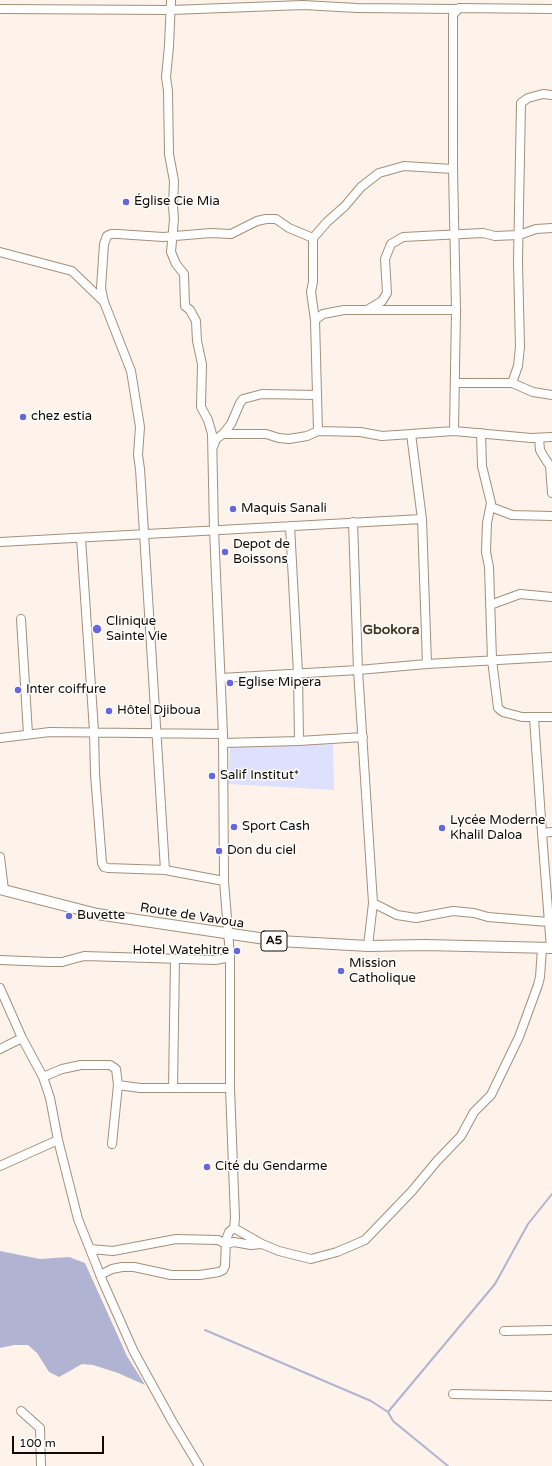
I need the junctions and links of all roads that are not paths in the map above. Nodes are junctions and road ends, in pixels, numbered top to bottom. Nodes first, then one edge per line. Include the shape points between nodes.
1 (171, 0) edge
2 (0, 9) edge
3 (552, 9) edge
4 (171, 10) junction
5 (457, 10) junction
6 (552, 95) edge
7 (453, 169) junction
8 (552, 228) edge
9 (453, 234) junction
10 (519, 235) junction
11 (172, 236) junction
12 (313, 238) junction
13 (0, 252) edge
14 (104, 302) junction
15 (369, 309) junction
16 (456, 310) junction
17 (314, 320) junction
18 (455, 383) junction
19 (512, 383) junction
20 (317, 395) junction
21 (552, 395) edge
22 (318, 431) junction
23 (454, 431) junction
24 (481, 433) junction
25 (223, 434) junction
26 (411, 434) junction
27 (552, 437) edge
28 (539, 438) junction
29 (212, 450) junction
30 (552, 493) edge
31 (491, 507) junction
32 (552, 516) edge
33 (422, 519) junction
34 (353, 522) junction
35 (290, 526) junction
36 (214, 530) junction
37 (144, 534) junction
38 (81, 538) junction
39 (0, 542) edge
40 (552, 597) edge
41 (490, 605) junction
42 (21, 619) dead end
43 (552, 657) edge
44 (492, 660) junction
45 (427, 664) junction
46 (358, 670) junction
47 (298, 672) junction
48 (221, 678) junction
49 (552, 717) edge
50 (534, 718) junction
51 (94, 731) junction
52 (156, 733) junction
53 (28, 734) junction
54 (223, 734) junction
55 (363, 737) junction
56 (0, 738) edge
57 (299, 741) junction
58 (223, 743) junction
59 (552, 832) edge
60 (542, 833) junction
61 (0, 857) edge
62 (165, 870) junction
63 (224, 881) junction
64 (2, 889) edge
65 (373, 903) junction
66 (548, 922) junction
67 (228, 934) junction
68 (368, 946) junction
69 (548, 948) edge
70 (230, 956) junction
71 (175, 959) junction
72 (0, 960) edge
73 (0, 988) edge
74 (22, 1038) junction
75 (0, 1049) edge
76 (44, 1077) junction
77 (118, 1085) junction
78 (173, 1088) junction
79 (230, 1088) junction
80 (58, 1140) junction
81 (112, 1144) dead end
82 (0, 1166) edge
83 (234, 1228) junction
84 (226, 1244) junction
85 (262, 1244) junction
86 (90, 1249) junction
87 (100, 1275) junction
88 (552, 1330) edge
89 (504, 1331) dead end
90 (453, 1394) dead end
91 (552, 1396) edge
92 (21, 1412) dead end
93 (41, 1466) edge
94 (199, 1466) edge

1 - 4 street
2 - 4 street
3 - 5 street
4 - 5 street via 304,5
4 - 11 street via 166,77 169,154 174,181
5 - 7 street via 453,15
6 - 10 street via 543,94 521,103
7 - 9 street
7 - 12 street via 404,166 379,173 360,187
8 - 10 street via 536,229
9 - 10 street
9 - 15 street via 403,237 391,244 385,259 387,293 382,301
9 - 16 street
10 - 19 street via 520,348 518,366
11 - 12 street via 231,234 257,222 276,219 289,228
11 - 14 street via 107,236 104,244 102,282
11 - 29 street via 172,252 176,264 184,274 185,306 196,321 202,364 201,407 210,427
12 - 17 street via 311,292
13 - 14 street via 72,271
14 - 37 street via 131,371 138,408 138,455
15 - 16 street
15 - 17 street via 344,310 324,314
16 - 18 street
17 - 20 street
18 - 19 street
18 - 23 street
19 - 21 street via 533,392
20 - 22 street
20 - 25 street via 262,394 243,399
22 - 25 street via 289,439 260,434
22 - 26 street via 360,432 382,436
23 - 24 street
23 - 26 street
24 - 28 street
24 - 31 street via 482,466
25 - 29 street via 216,439
26 - 33 street
27 - 28 street
28 - 30 street via 540,450 550,466
29 - 36 street
31 - 32 street via 512,515
31 - 41 street via 487,523 486,552
33 - 34 street
33 - 45 street
34 - 35 street
34 - 46 street
35 - 36 street
35 - 47 street
36 - 37 street
36 - 48 street
37 - 38 street
37 - 52 street
38 - 39 street
38 - 51 street
40 - 41 street via 520,594
41 - 44 street
42 - 53 street
43 - 44 street
44 - 45 street
44 - 50 street via 498,708 502,712
45 - 46 street
46 - 47 street
46 - 55 street
47 - 48 street
47 - 57 street
48 - 54 street
49 - 50 street
50 - 60 street
51 - 52 street
51 - 53 street
51 - 62 street via 102,864 108,868
52 - 54 street
52 - 62 street
53 - 56 street
54 - 58 street
55 - 57 street
55 - 65 street
57 - 58 street
58 - 63 street
59 - 60 street
60 - 66 street
61 - 64 street
62 - 63 street
63 - 67 street
64 - 67 main road, Route de Vavoua / A5 via 96,914
65 - 66 street via 397,915 416,918 453,911
65 - 68 street
66 - 69 street
67 - 68 main road, Route de Vavoua / A5 via 279,941
67 - 70 street
68 - 69 main road, Route de Vavoua / A5
69 - 85 street via 519,1037 491,1095 474,1112 461,1136 365,1240 337,1252 311,1259
70 - 71 street via 215,960
70 - 79 street
71 - 72 street via 84,956 62,962
71 - 78 street
73 - 74 street
74 - 75 street
74 - 76 street
76 - 77 street via 62,1069 81,1065 110,1065 116,1069
76 - 80 street
77 - 78 street
77 - 81 street
78 - 79 street
79 - 83 street
80 - 82 street
80 - 86 street via 78,1219
83 - 84 street via 229,1232
83 - 85 street
84 - 85 street
84 - 86 street via 218,1240 176,1239 113,1251
84 - 87 street via 225,1266 219,1272 171,1275 122,1267
86 - 87 street
87 - 94 street via 134,1352
88 - 89 street
90 - 91 street
92 - 93 street via 40,1428

